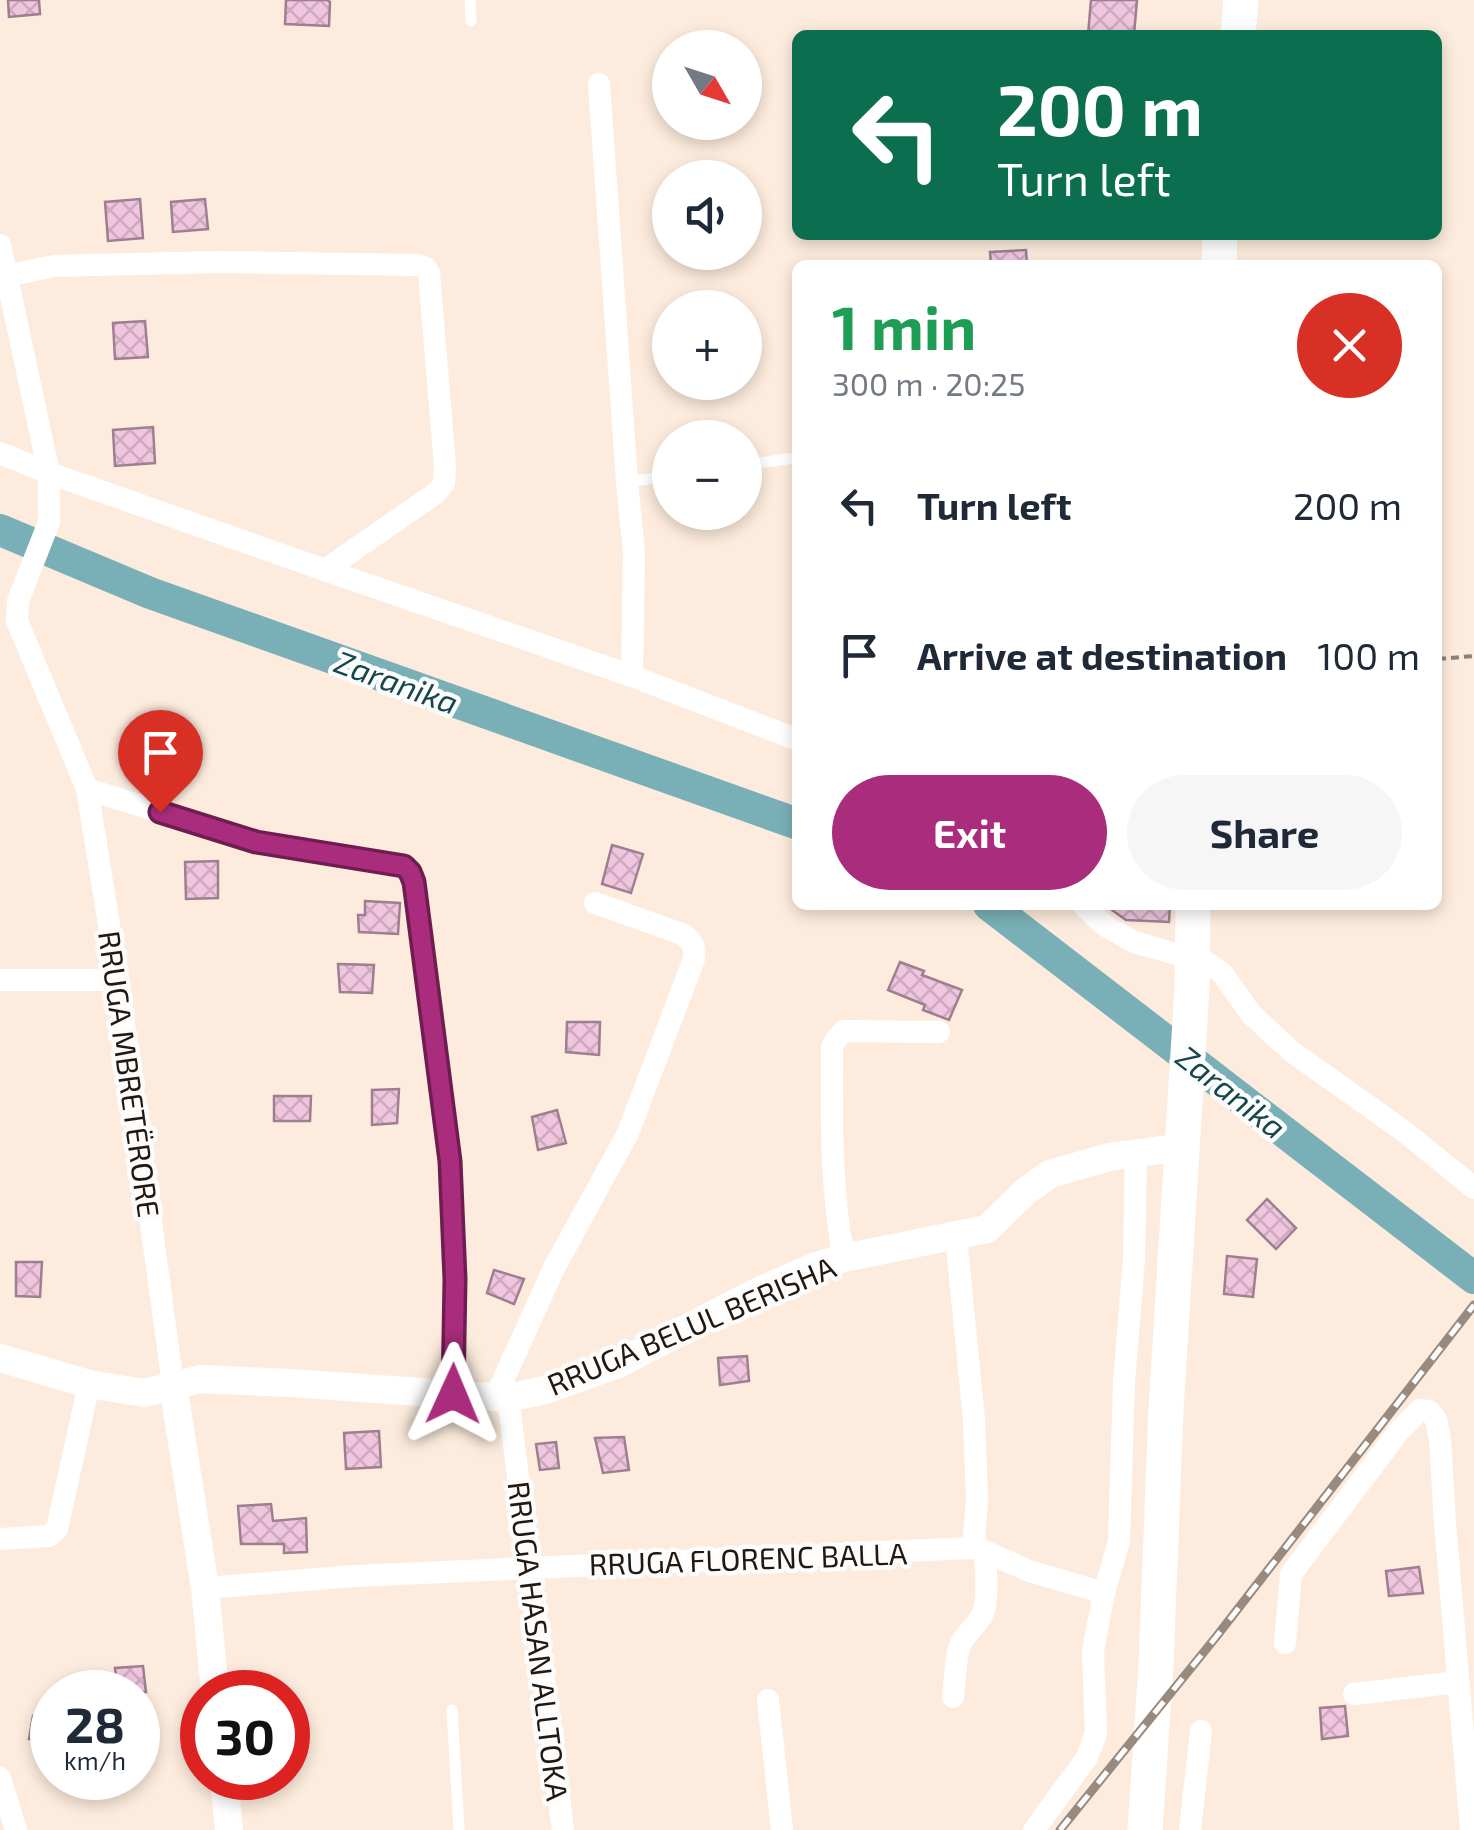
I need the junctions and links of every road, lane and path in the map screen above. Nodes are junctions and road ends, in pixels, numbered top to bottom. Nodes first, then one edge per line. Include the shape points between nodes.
1 (470, 0) edge
2 (1242, 0) edge
3 (471, 21) dead end
4 (1239, 30) edge
5 (599, 84) dead end
6 (0, 245) edge
7 (7, 276) junction
8 (0, 453) edge
9 (792, 458) edge
10 (762, 463) edge
11 (50, 473) junction
12 (652, 479) edge
13 (627, 482) junction
14 (325, 570) junction
15 (1474, 656) edge
16 (1442, 660) edge
17 (632, 676) junction
18 (792, 738) edge
19 (87, 788) junction
20 (595, 904) dead end
21 (1088, 910) edge
22 (1193, 910) edge
23 (1192, 974) junction
24 (0, 980) edge
25 (118, 980) junction
26 (939, 1032) dead end
27 (1183, 1135) junction
28 (1136, 1152) junction
29 (1474, 1188) edge
30 (956, 1237) junction
31 (844, 1258) junction
32 (0, 1358) edge
33 (88, 1384) junction
34 (173, 1385) junction
35 (453, 1394) junction
36 (508, 1398) junction
37 (0, 1539) edge
38 (984, 1551) junction
39 (529, 1567) junction
40 (205, 1588) junction
41 (1104, 1593) junction
42 (1285, 1643) dead end
43 (213, 1670) edge
44 (1458, 1682) junction
45 (1354, 1694) dead end
46 (953, 1696) dead end
47 (768, 1700) dead end
48 (452, 1710) dead end
49 (1201, 1731) dead end
50 (0, 1778) edge
51 (226, 1800) edge
52 (1146, 1819) edge
53 (16, 1830) edge
54 (229, 1830) edge
55 (460, 1830) edge
56 (563, 1830) edge
57 (782, 1830) edge
58 (1034, 1830) edge
59 (1190, 1830) edge
60 (1471, 1830) edge

1 - 3 lane
2 - 4 main road
5 - 13 street
6 - 7 street, RRUGA MBRETËRORE
7 - 11 street, RRUGA MBRETËRORE
7 - 14 street via 54,266 218,262 426,268 444,482
8 - 11 street
9 - 10 lane
11 - 14 street
11 - 19 street, RRUGA MBRETËRORE via 49,522 18,601 18,621
12 - 13 lane
13 - 17 street via 634,552
14 - 17 street
15 - 16 path
17 - 18 street
19 - 25 street, RRUGA MBRETËRORE
19 - 35 street via 256,842 410,872 450,1161
20 - 36 street, RRUGA HASAN ALLTOKA via 682,934 692,940 694,959 628,1133 503,1376
21 - 23 street
22 - 23 main road
23 - 27 main road
23 - 29 street via 1207,963 1222,972 1250,1014 1291,1052
24 - 25 street
25 - 34 street, RRUGA MBRETËRORE
26 - 31 street via 844,1031 836,1038 832,1144
27 - 28 street, RRUGA BELUL BERISHA
27 - 52 main road
28 - 30 street, RRUGA BELUL BERISHA via 1050,1174 987,1229
28 - 41 street via 1118,1541
30 - 31 street, RRUGA BELUL BERISHA
30 - 38 street via 974,1420 974,1537
31 - 36 street, RRUGA BELUL BERISHA via 756,1292 618,1364
32 - 33 street, RRUGA BELUL BERISHA
33 - 34 street, RRUGA BELUL BERISHA via 144,1393
33 - 37 street via 57,1528 49,1536
34 - 35 street, RRUGA BELUL BERISHA via 219,1380
34 - 40 street, RRUGA MBRETËRORE
35 - 36 street, RRUGA BELUL BERISHA
36 - 39 street, RRUGA HASAN ALLTOKA
38 - 39 street, RRUGA FLORENC BALLA
38 - 41 street, RRUGA FLORENC BALLA
38 - 46 street via 984,1607 961,1643
39 - 40 street, RRUGA FLORENC BALLA
39 - 56 street, RRUGA HASAN ALLTOKA
40 - 43 street, RRUGA MBRETËRORE
41 - 58 street via 1092,1651 1096,1734
42 - 44 street via 1291,1574 1399,1431 1420,1410 1430,1412 1440,1438
44 - 45 street
44 - 60 street
47 - 57 street
48 - 55 lane
49 - 59 street
50 - 53 street
51 - 54 street

